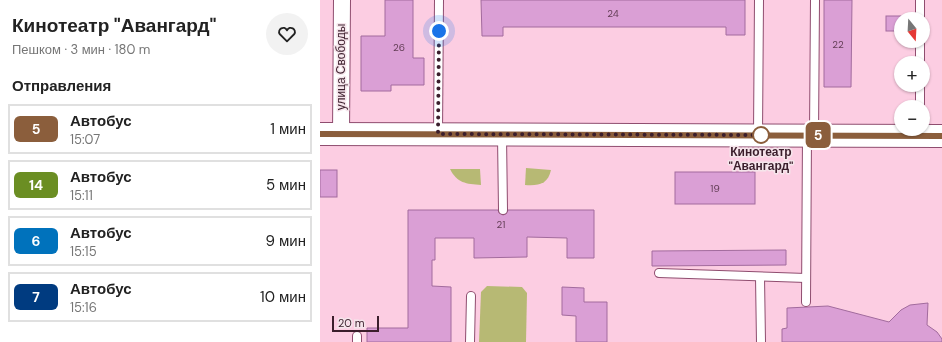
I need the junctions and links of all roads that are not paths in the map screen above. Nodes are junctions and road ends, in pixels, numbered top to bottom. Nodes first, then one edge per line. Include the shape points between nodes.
1 (342, 0) edge
2 (439, 0) edge
3 (759, 0) edge
4 (814, 0) edge
5 (920, 0) edge
6 (920, 12) edge
7 (502, 133) junction
8 (894, 133) edge
9 (331, 134) edge
10 (438, 134) junction
11 (930, 134) edge
12 (758, 135) junction
13 (811, 135) junction
14 (942, 136) edge
15 (503, 210) dead end
16 (659, 273) dead end
17 (760, 277) junction
18 (806, 278) junction
19 (471, 296) dead end
20 (806, 302) dead end
21 (470, 342) edge
22 (761, 342) edge

1 - 9 street, улица Свободы
2 - 10 lane
3 - 12 lane
4 - 13 lane
5 - 6 lane
7 - 10 main road
7 - 12 main road
7 - 15 lane
8 - 13 main road
9 - 10 main road
11 - 14 main road
12 - 13 main road
13 - 18 lane
16 - 17 lane
17 - 18 lane
17 - 22 lane
18 - 20 lane
19 - 21 lane

